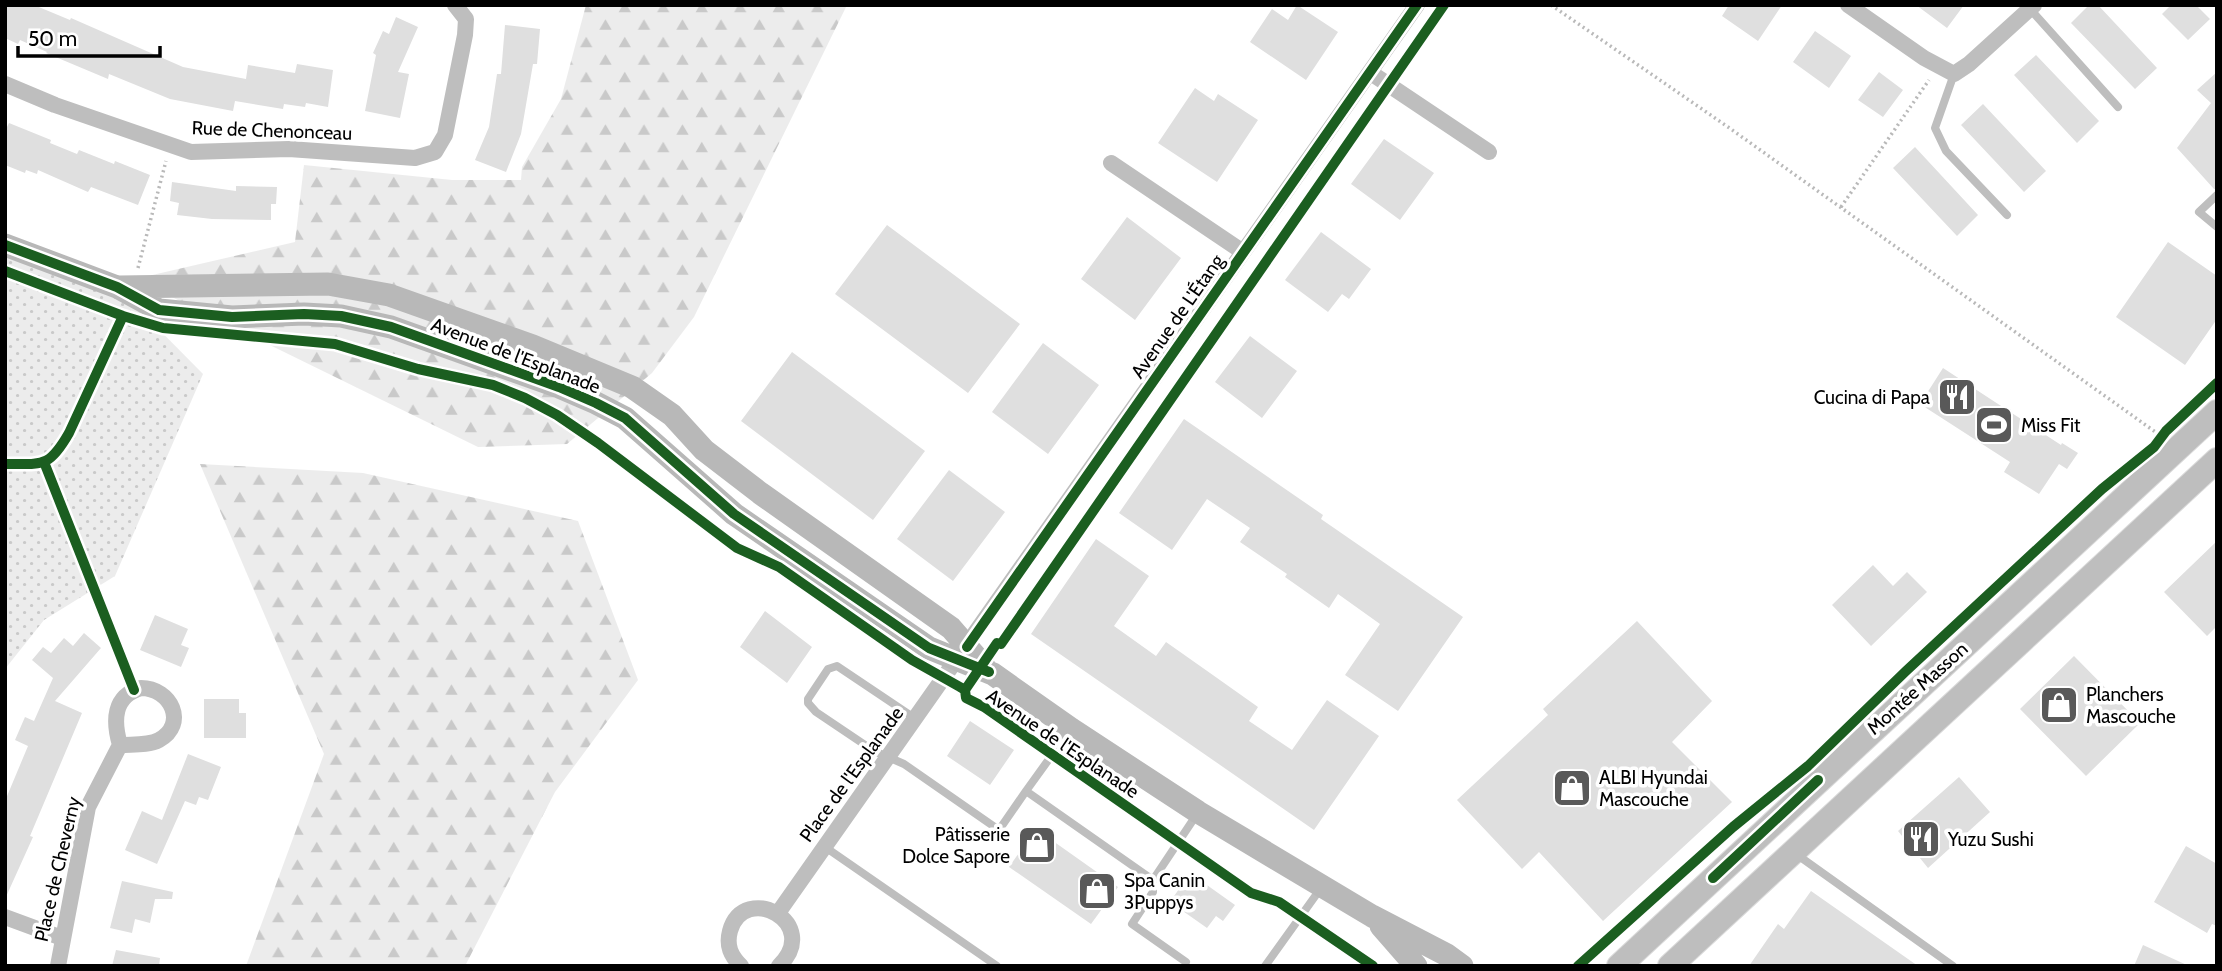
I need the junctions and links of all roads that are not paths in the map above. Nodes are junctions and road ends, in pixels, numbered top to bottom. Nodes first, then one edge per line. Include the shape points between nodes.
1 (455, 5) edge
2 (1417, 5) edge
3 (1847, 5) edge
4 (2032, 7) edge
5 (1371, 73) junction
6 (1954, 74) junction
7 (5, 84) edge
8 (2118, 107) dead end
9 (1489, 152) dead end
10 (1111, 163) dead end
11 (2217, 195) edge
12 (2007, 215) dead end
13 (2217, 227) edge
14 (5, 245) edge
15 (1243, 252) junction
16 (117, 287) junction
17 (2217, 412) edge
18 (2217, 460) edge
19 (963, 653) junction
20 (916, 719) junction
21 (1071, 729) junction
22 (120, 745) dead end
23 (889, 758) junction
24 (1026, 791) junction
25 (1198, 812) junction
26 (825, 847) junction
27 (1794, 852) junction
28 (1153, 880) junction
29 (1322, 886) junction
30 (778, 913) junction
31 (1372, 916) junction
32 (5, 917) edge
33 (62, 937) junction
34 (1186, 962) dead end
35 (58, 966) edge
36 (741, 966) edge
37 (779, 966) edge
38 (997, 966) edge
39 (1265, 966) edge
40 (1416, 966) edge
41 (1462, 966) edge
42 (1619, 966) edge
43 (1670, 966) edge
44 (1953, 966) edge

1 - 7 street, Rue de Chenonceau via 466,19 466,27 445,135 435,152 415,158 289,149 191,152
2 - 5 street, Avenue de L'Étang
3 - 6 street
4 - 6 street
4 - 8 lane
5 - 9 street
5 - 15 street, Avenue de L'Étang
6 - 12 lane via 1935,128 1946,151
10 - 15 street
11 - 13 lane via 2199,212
14 - 16 street, Avenue de l'Esplanade
15 - 19 street, Avenue de L'Étang
16 - 19 street, Avenue de l'Esplanade via 159,310 232,317 341,316 391,327 596,403 625,418 734,514 929,648
16 - 19 street, Avenue de l'Esplanade via 328,285 389,295 632,387 672,415 713,457 760,493 951,628
17 - 42 main road, Montée Masson via 2166,439 1881,720
18 - 27 main road, Montée Masson
19 - 20 street, Place de l'Esplanade
19 - 21 street, Avenue de l'Esplanade
20 - 23 street, Place de l'Esplanade
20 - 23 lane via 843,669 833,667 824,674 808,699 811,707
21 - 24 lane
21 - 25 street, Avenue de l'Esplanade
22 - 33 street, Place de Cheverny via 88,807
23 - 24 lane via 999,830
23 - 26 street, Place de l'Esplanade
24 - 28 lane
25 - 28 lane
25 - 29 street, Avenue de l'Esplanade
26 - 30 street, Place de l'Esplanade
26 - 38 lane
27 - 43 main road, Montée Masson
27 - 44 lane
28 - 34 lane via 1153,892 1132,924
29 - 31 street, Avenue de l'Esplanade
29 - 39 lane
30 - 36 street via 757,908 737,918 728,937 729,948
30 - 37 street via 792,939 787,958
31 - 40 street, Avenue de l'Esplanade
31 - 41 street, Avenue de l'Esplanade
32 - 33 street
33 - 35 street, Place de Cheverny

